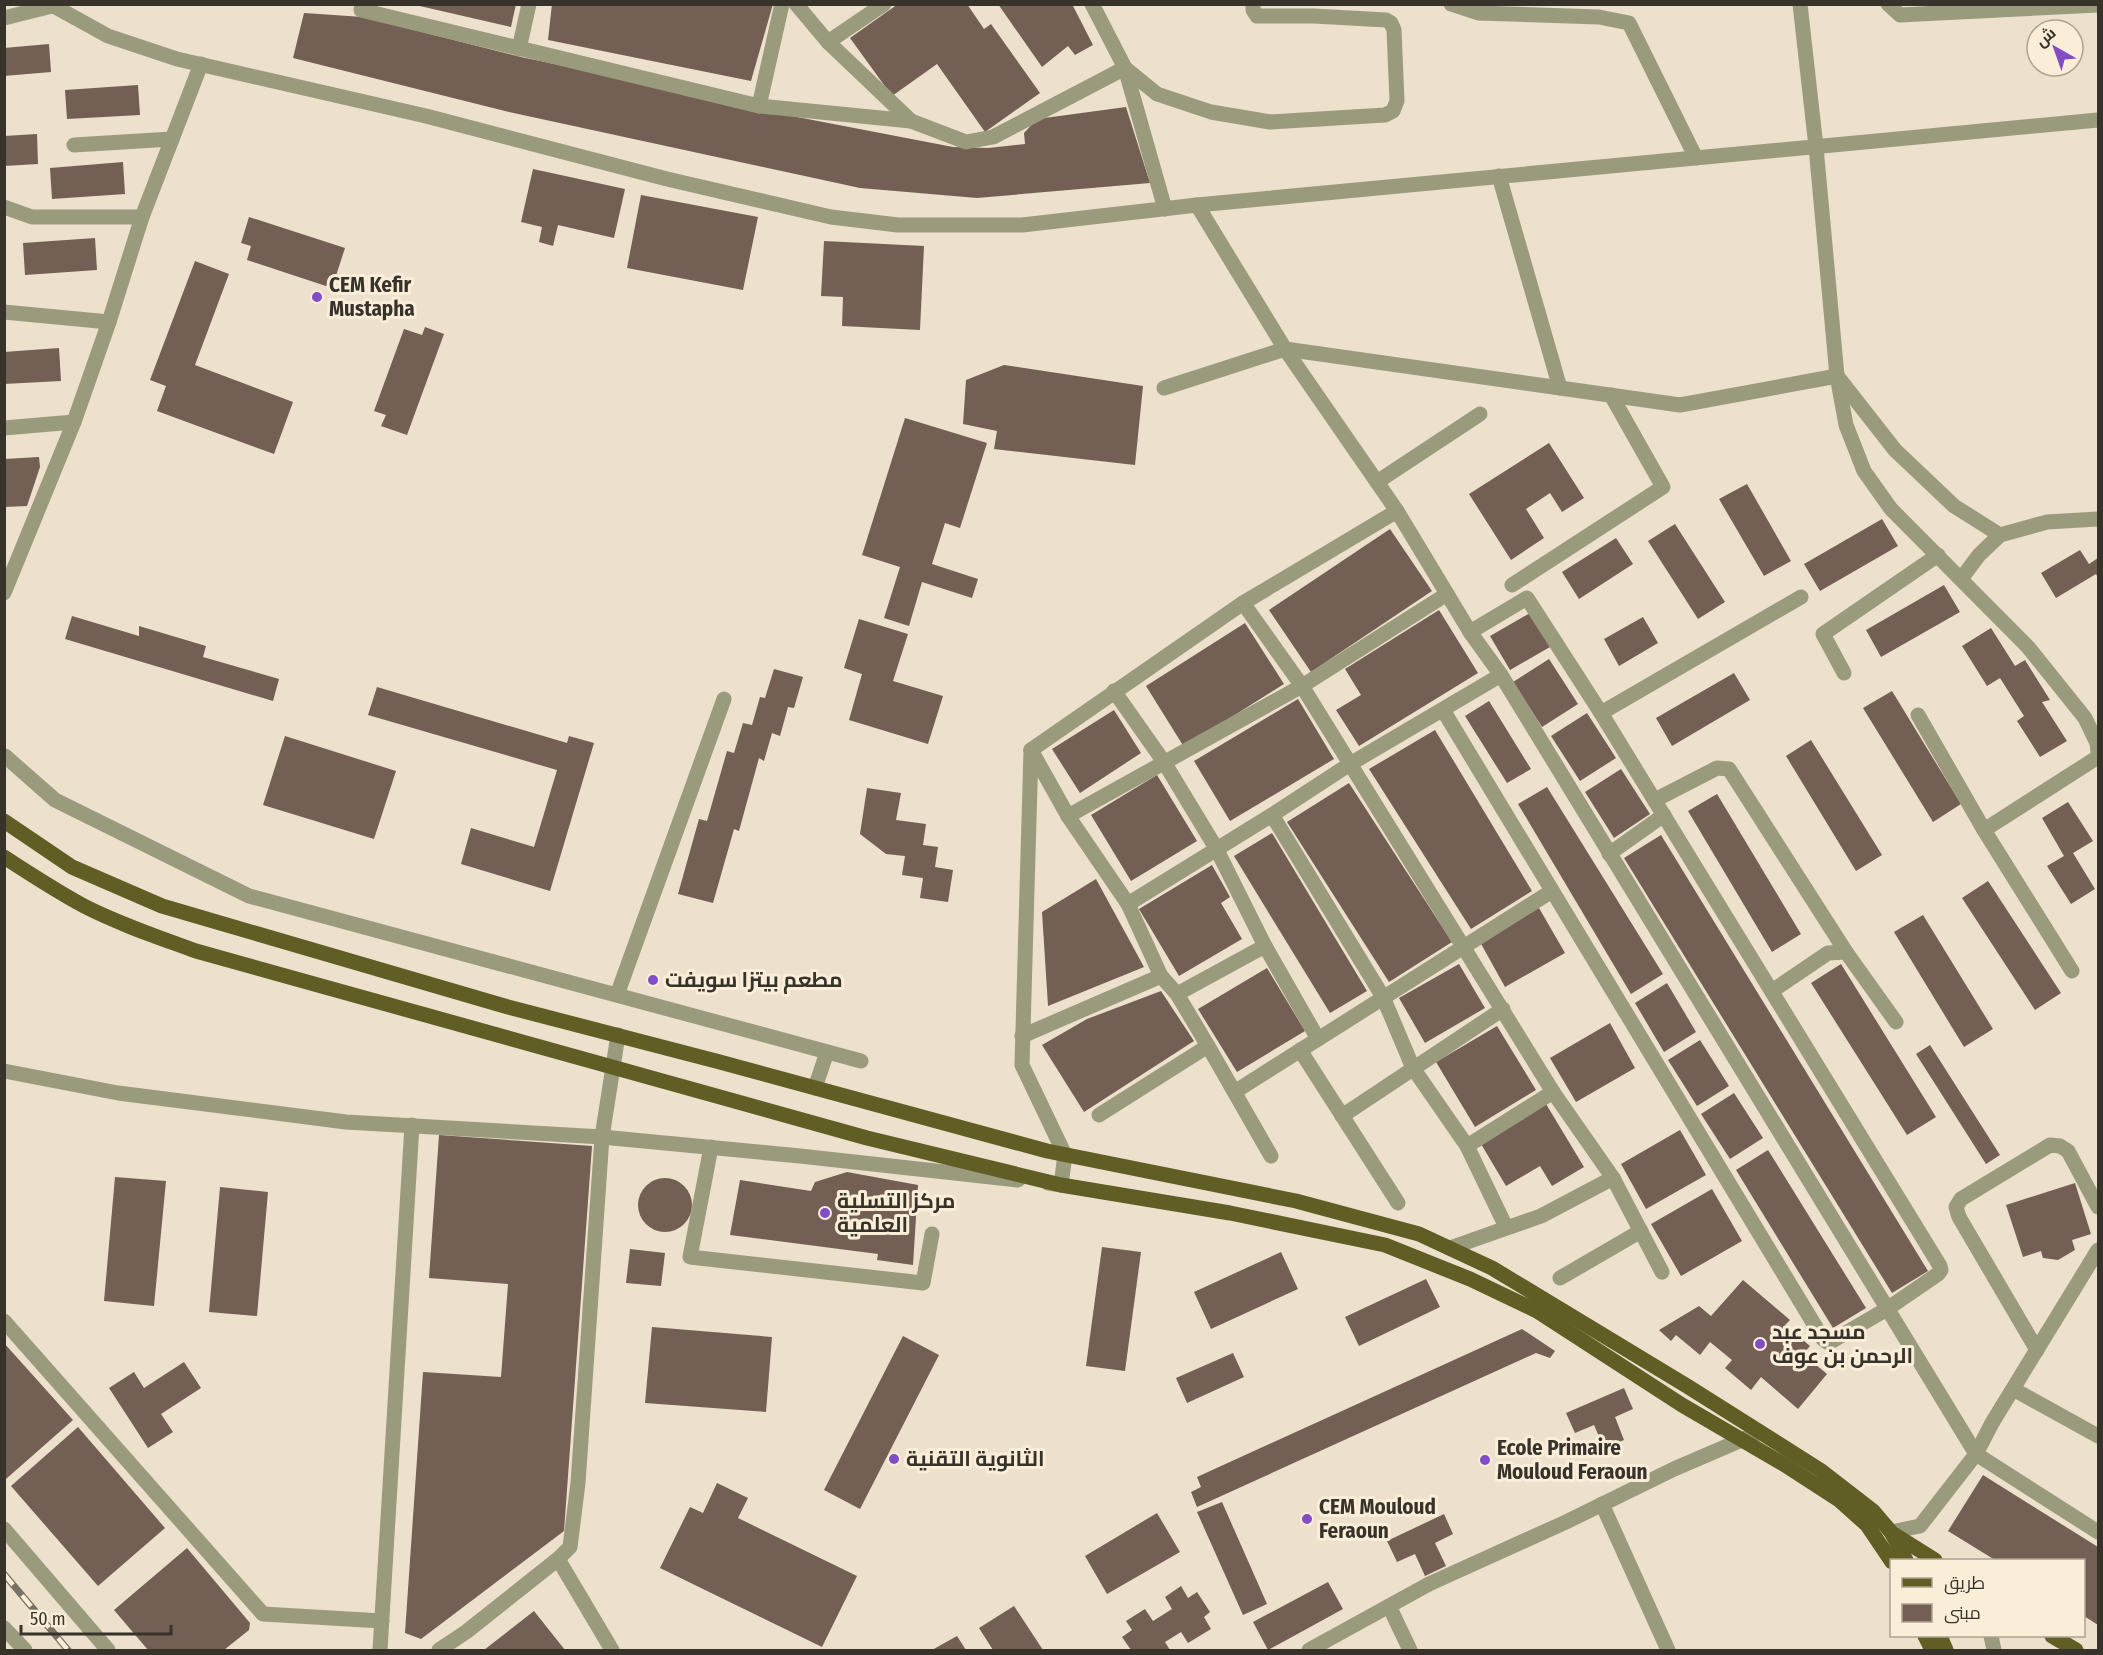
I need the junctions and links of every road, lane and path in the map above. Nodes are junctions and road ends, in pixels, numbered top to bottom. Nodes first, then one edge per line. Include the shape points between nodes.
1 (362, 4) edge
2 (529, 4) edge
3 (782, 4) edge
4 (796, 4) edge
5 (884, 4) edge
6 (1092, 4) edge
7 (1253, 4) edge
8 (1451, 4) edge
9 (1800, 4) edge
10 (1888, 4) edge
11 (51, 5) edge
12 (2098, 5) edge
13 (4, 18) edge
14 (828, 42) junction
15 (519, 49) junction
16 (201, 64) junction
17 (1125, 68) junction
18 (759, 106) junction
19 (2098, 120) edge
20 (911, 121) junction
21 (172, 139) junction
22 (74, 145) dead end
23 (1816, 147) junction
24 (1696, 158) junction
25 (1499, 176) junction
26 (1197, 205) junction
27 (4, 207) edge
28 (1165, 209) junction
29 (141, 217) junction
30 (4, 312) edge
31 (109, 321) junction
32 (1285, 350) junction
33 (1837, 376) junction
34 (1164, 388) dead end
35 (1560, 388) junction
36 (1611, 395) junction
37 (1480, 414) dead end
38 (74, 422) junction
39 (4, 428) edge
40 (1377, 482) junction
41 (1397, 511) junction
42 (2098, 519) edge
43 (2000, 535) junction
44 (1938, 555) junction
45 (1961, 579) junction
46 (1512, 585) dead end
47 (4, 593) edge
48 (1447, 594) junction
49 (1801, 597) dead end
50 (1243, 603) junction
51 (1470, 632) junction
52 (1844, 673) dead end
53 (1501, 675) junction
54 (1302, 686) junction
55 (1114, 691) junction
56 (724, 699) dead end
57 (1443, 710) junction
58 (1601, 713) junction
59 (1918, 715) dead end
60 (1030, 750) junction
61 (2098, 752) edge
62 (5, 756) edge
63 (2098, 757) edge
64 (1164, 762) junction
65 (1350, 764) junction
66 (1655, 801) junction
67 (1272, 815) junction
68 (1664, 815) junction
69 (1068, 816) junction
70 (4, 821) edge
71 (1984, 830) junction
72 (1216, 848) junction
73 (1609, 854) junction
74 (4, 857) edge
75 (1552, 891) junction
76 (1128, 904) junction
77 (1265, 946) junction
78 (1464, 947) junction
79 (1846, 952) junction
80 (2072, 971) dead end
81 (1161, 976) junction
82 (1772, 991) junction
83 (1177, 994) junction
84 (617, 995) junction
85 (1383, 997) junction
86 (1503, 1009) junction
87 (1896, 1022) dead end
88 (618, 1035) junction
89 (1022, 1036) junction
90 (1318, 1038) junction
91 (1208, 1046) junction
92 (1300, 1050) junction
93 (826, 1052) junction
94 (861, 1061) dead end
95 (614, 1068) junction
96 (1413, 1068) junction
97 (4, 1071) edge
98 (815, 1088) junction
99 (1236, 1091) junction
100 (1553, 1092) junction
101 (1099, 1116) dead end
102 (1342, 1116) junction
103 (412, 1125) junction
104 (602, 1137) junction
105 (1467, 1146) junction
106 (711, 1147) junction
107 (1065, 1155) junction
108 (1272, 1156) dead end
109 (1612, 1178) junction
110 (1061, 1185) junction
111 (1398, 1203) dead end
112 (2098, 1207) edge
113 (1506, 1227) junction
114 (1641, 1231) junction
115 (932, 1234) dead end
116 (1450, 1248) junction
117 (2098, 1251) edge
118 (1662, 1272) dead end
119 (1560, 1278) dead end
120 (1887, 1309) junction
121 (4, 1321) edge
122 (2037, 1350) junction
123 (2013, 1389) junction
124 (1760, 1432) junction
125 (2098, 1436) edge
126 (1742, 1440) junction
127 (1976, 1454) junction
128 (1602, 1504) junction
129 (4, 1529) edge
130 (1891, 1532) junction
131 (2098, 1532) edge
132 (558, 1559) junction
133 (1890, 1559) edge
134 (1905, 1559) edge
135 (1933, 1559) edge
136 (1389, 1606) junction
137 (382, 1621) junction
138 (4, 1628) edge
139 (2055, 1637) edge
140 (1406, 1643) edge
141 (25, 1650) edge
142 (108, 1650) edge
143 (380, 1650) edge
144 (439, 1650) edge
145 (612, 1650) edge
146 (1309, 1650) edge
147 (1393, 1650) edge
148 (1668, 1650) edge
149 (2076, 1650) edge

1 - 15 street via 360,10
2 - 15 street
3 - 18 street
4 - 14 street
5 - 14 street
6 - 17 street
7 - 17 street via 1257,16 1391,23 1397,102 1393,111 1385,115 1269,122 1211,112 1157,94
8 - 24 street via 1478,13 1599,17 1629,23
9 - 23 street
10 - 12 street via 1900,15
11 - 13 street
11 - 16 street via 108,36
14 - 20 street
15 - 18 street
16 - 21 street
16 - 28 street via 831,217 898,225 1022,225
17 - 20 street via 993,137 966,142
17 - 28 street
18 - 20 street
19 - 23 street
21 - 22 street
21 - 29 street
23 - 24 street
23 - 33 street
24 - 25 street
25 - 26 street
25 - 35 street
26 - 28 street
26 - 32 street
27 - 29 street via 32,217
29 - 31 street
30 - 31 street
31 - 38 street
32 - 34 street
32 - 35 street
32 - 40 street
33 - 36 street via 1680,405
33 - 43 street via 1895,450 1954,506
33 - 44 street via 1846,425 1864,471 1891,509
35 - 36 street
36 - 46 street via 1663,487
37 - 40 street
38 - 39 street
38 - 47 street
40 - 41 street
41 - 48 street
41 - 50 street
42 - 43 street via 2047,522
43 - 45 street
44 - 45 street
44 - 52 street via 1823,634
45 - 61 street via 2028,648 2085,718
48 - 51 street
48 - 54 street
49 - 58 street
50 - 54 street
50 - 55 street
51 - 53 street
51 - 58 street via 1527,598
53 - 57 street
53 - 73 street
54 - 64 street
54 - 65 street
55 - 60 street
55 - 64 street
56 - 84 street
57 - 65 street
57 - 75 street
58 - 66 street
59 - 71 street
60 - 69 street
60 - 89 street
62 - 84 street via 55,800 249,896
63 - 71 street
64 - 69 street
64 - 72 street
65 - 67 street
65 - 78 street
66 - 68 street
66 - 79 street via 1717,768 1729,769
67 - 72 street
67 - 85 street
68 - 73 street
68 - 82 street
69 - 76 street
70 - 88 main road via 72,867 162,906
71 - 80 street
72 - 76 street
72 - 77 street
73 - 120 street
74 - 95 main road via 86,907 196,951
75 - 78 street
75 - 120 street via 1823,1339 1832,1341
76 - 81 street
77 - 83 street
77 - 90 street
78 - 85 street
78 - 86 street
79 - 82 street via 1828,953
79 - 87 street
81 - 83 street
81 - 89 street
82 - 120 street via 1941,1266 1938,1274
83 - 91 street
84 - 93 street
85 - 90 street
85 - 96 street
86 - 96 street
86 - 100 street
88 - 95 street
88 - 98 main road
89 - 107 street via 1023,1065
90 - 92 street
91 - 99 street
91 - 101 street
92 - 99 street
92 - 102 street
93 - 94 street
93 - 98 street
95 - 104 street
95 - 110 main road via 867,1138
96 - 102 street
96 - 105 street
97 - 103 street via 130,1094 346,1122
98 - 107 main road
99 - 108 street
100 - 105 street
100 - 109 street
102 - 111 street
103 - 104 street
103 - 137 street
104 - 106 street
104 - 132 street via 578,1483 570,1547
105 - 113 street
106 - 110 street
106 - 115 street via 690,1257 924,1282
107 - 110 street
107 - 116 main road via 1296,1201 1419,1234
109 - 113 street via 1541,1216
109 - 114 street
110 - 126 main road via 1230,1213 1385,1245 1537,1311
112 - 122 street via 2068,1151 2050,1145 1961,1198 1956,1208
113 - 116 street
114 - 118 street
114 - 119 street
116 - 124 main road via 1492,1268
117 - 122 street
120 - 127 street
121 - 137 street via 263,1614
122 - 123 street
123 - 125 street
123 - 127 street
124 - 126 street
124 - 130 main road via 1820,1470 1873,1511
126 - 128 street
126 - 133 main road via 1839,1500 1867,1525
127 - 130 street via 1920,1526
127 - 131 street
128 - 136 street
128 - 148 street
129 - 142 street
130 - 134 main road
130 - 135 main road
132 - 144 street
132 - 145 street
136 - 140 street
136 - 146 street
137 - 143 street
138 - 141 street
139 - 149 main road
140 - 147 street

